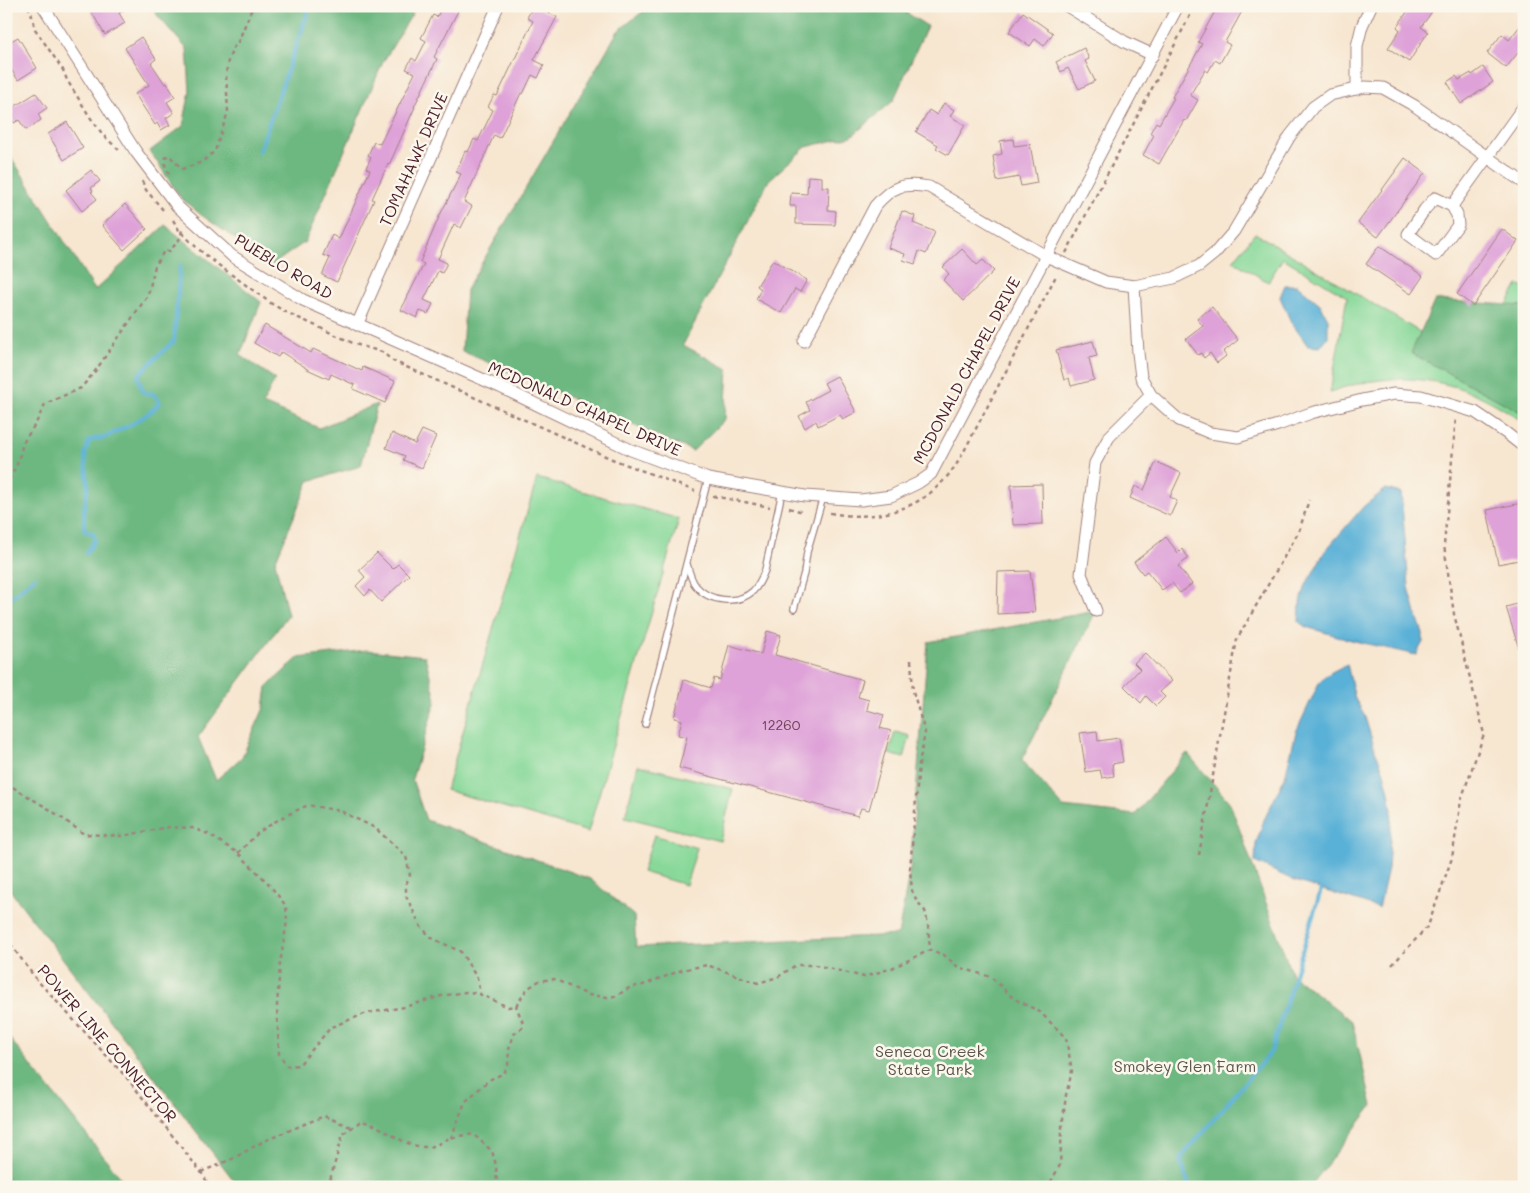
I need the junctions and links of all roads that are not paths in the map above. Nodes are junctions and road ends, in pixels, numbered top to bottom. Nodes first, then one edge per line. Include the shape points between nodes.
1 (43, 6) edge
2 (498, 6) edge
3 (1067, 6) edge
4 (1178, 6) edge
5 (1371, 6) edge
6 (1153, 55) junction
7 (1357, 89) junction
8 (1524, 106) edge
9 (1486, 157) junction
10 (1524, 183) edge
11 (1452, 206) junction
12 (1046, 256) junction
13 (1134, 286) junction
14 (357, 325) junction
15 (804, 341) dead end
16 (468, 373) joint
17 (1152, 396) junction
18 (1524, 447) edge
19 (708, 479) junction
20 (782, 492) junction
21 (824, 497) junction
22 (686, 562) junction
23 (794, 609) dead end
24 (1096, 611) dead end
25 (645, 724) dead end

1 - 14 street, PUEBLO ROAD via 136,152 177,206 232,256 303,300
2 - 14 street, TOMAHAWK DRIVE
3 - 6 street via 1125,42
4 - 6 street, MCDONALD CHAPEL DRIVE
5 - 7 street via 1357,46
6 - 12 street, MCDONALD CHAPEL DRIVE
7 - 9 street via 1383,88 1415,106
7 - 13 street via 1330,96 1313,107 1290,136 1234,231 1214,253 1199,266 1174,278
8 - 9 street
9 - 10 street
9 - 11 street
11 - 11 street via 1435,198 1408,234 1436,255 1458,225
12 - 13 street via 1106,282
12 - 15 street via 929,187 900,186 884,195 875,206
12 - 21 street, MCDONALD CHAPEL DRIVE via 931,474 891,496 861,500
13 - 17 street via 1141,377
14 - 16 street, PUEBLO ROAD
16 - 19 street, MCDONALD CHAPEL DRIVE via 631,450
17 - 18 street via 1180,420 1210,434 1238,437 1362,400 1394,394 1421,396 1475,412
17 - 24 street via 1108,436 1095,462 1081,574
19 - 20 street, MCDONALD CHAPEL DRIVE
19 - 22 lane
20 - 21 street, MCDONALD CHAPEL DRIVE
20 - 22 lane via 765,570 752,592 742,598 727,600 712,597 696,586
21 - 23 lane
22 - 25 lane

